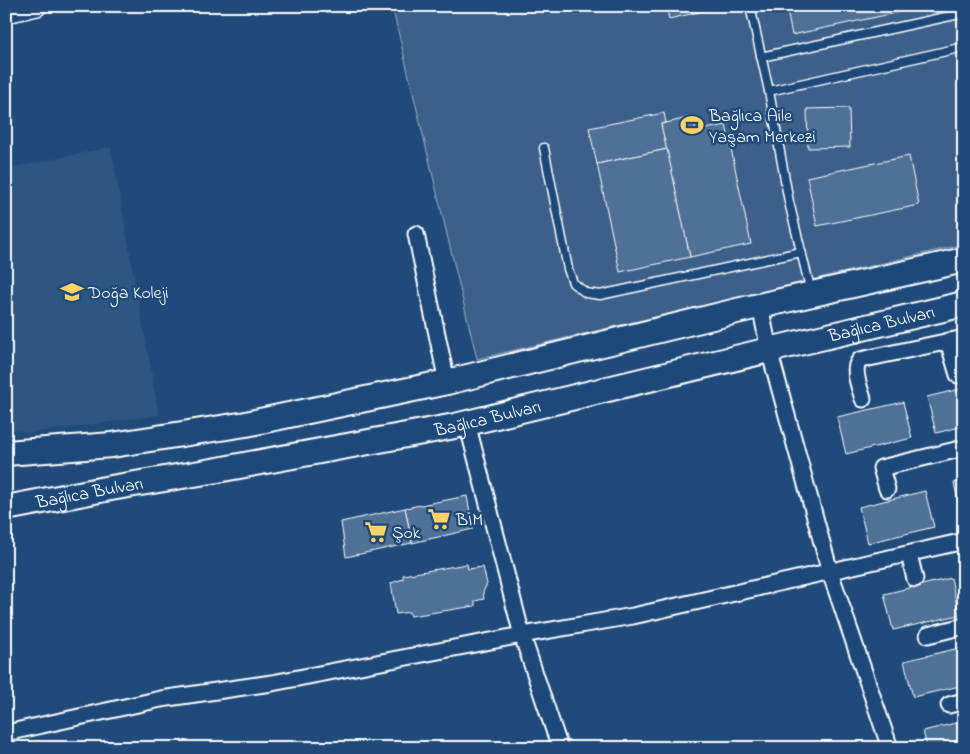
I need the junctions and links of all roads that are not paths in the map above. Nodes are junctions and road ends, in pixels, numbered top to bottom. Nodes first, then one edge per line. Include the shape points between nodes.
1 (37, 6) edge
2 (750, 6) edge
3 (964, 12) edge
4 (6, 13) edge
5 (964, 48) edge
6 (761, 57) junction
7 (769, 91) junction
8 (544, 148) dead end
9 (416, 234) dead end
10 (801, 252) junction
11 (964, 260) edge
12 (811, 294) junction
13 (964, 304) edge
14 (760, 306) junction
15 (964, 338) edge
16 (948, 341) junction
17 (769, 350) junction
18 (958, 376) dead end
19 (447, 382) junction
20 (863, 398) dead end
21 (467, 423) junction
22 (964, 448) edge
23 (6, 453) edge
24 (887, 489) dead end
25 (6, 508) edge
26 (964, 541) edge
27 (909, 554) junction
28 (830, 572) junction
29 (915, 579) dead end
30 (964, 626) edge
31 (522, 635) junction
32 (928, 635) dead end
33 (6, 733) edge
34 (560, 748) edge
35 (890, 748) edge

1 - 4 street
2 - 6 lane
3 - 6 lane
5 - 7 lane
6 - 7 lane
7 - 10 lane
8 - 10 lane via 568,269 573,283 586,293 600,295
9 - 19 street
10 - 12 lane
11 - 12 main road
12 - 14 main road
13 - 17 main road, Bağlıca Bulvarı
14 - 17 street
14 - 19 main road
15 - 16 street
16 - 18 street
16 - 20 street via 860,360 856,370
17 - 21 main road, Bağlıca Bulvarı
17 - 28 street
19 - 23 main road via 246,424 155,439
21 - 25 main road, Bağlıca Bulvarı
21 - 31 street
22 - 24 street via 882,468
26 - 27 street
27 - 28 street
27 - 29 street
28 - 31 street via 633,616
28 - 35 street
30 - 32 street
31 - 33 street via 272,683 161,699
31 - 34 street

